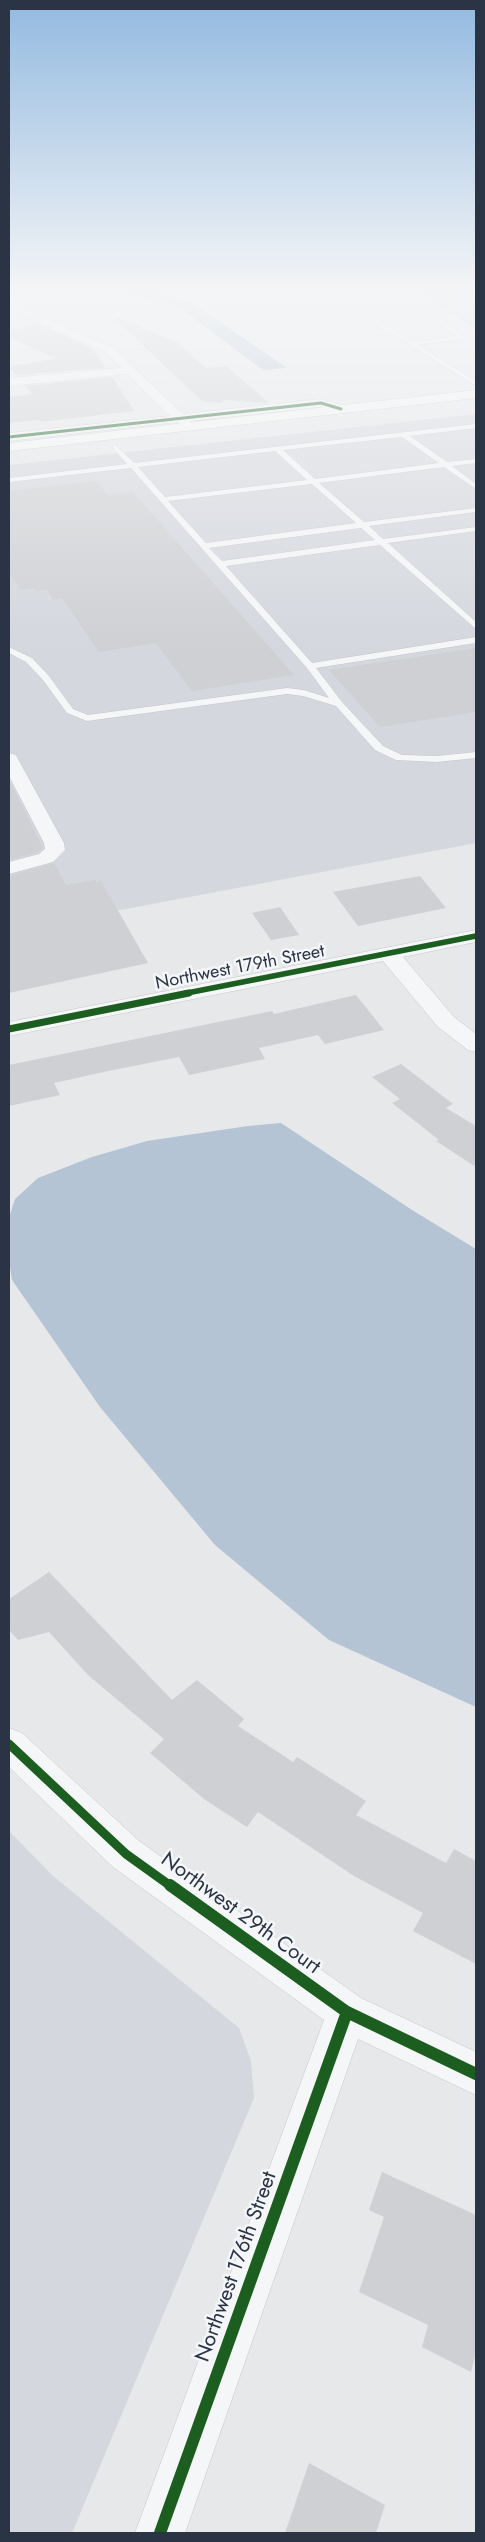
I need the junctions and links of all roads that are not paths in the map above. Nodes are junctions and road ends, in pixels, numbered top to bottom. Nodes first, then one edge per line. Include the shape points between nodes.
1 (171, 409) edge
2 (283, 409) edge
3 (341, 409) edge
4 (344, 409) edge
5 (453, 409) edge
6 (185, 423) junction
7 (476, 426) edge
8 (132, 433) junction
9 (404, 434) junction
10 (9, 437) edge
11 (9, 447) edge
12 (116, 447) junction
13 (277, 449) junction
14 (9, 459) edge
15 (476, 461) edge
16 (445, 465) junction
17 (133, 466) junction
18 (9, 480) edge
19 (312, 482) junction
20 (476, 487) edge
21 (162, 500) junction
22 (476, 510) edge
23 (362, 525) junction
24 (476, 529) edge
25 (381, 542) junction
26 (203, 546) junction
27 (219, 564) junction
28 (476, 626) edge
29 (476, 640) edge
30 (9, 650) edge
31 (310, 666) junction
32 (339, 704) junction
33 (476, 755) edge
34 (11, 766) edge
35 (9, 868) edge
36 (476, 936) edge
37 (388, 954) junction
38 (9, 1029) edge
39 (476, 1046) edge
40 (9, 1744) edge
41 (347, 2012) junction
42 (476, 2074) edge
43 (160, 2533) edge

1 - 6 street
2 - 6 street
3 - 4 main road
5 - 12 main road
6 - 8 main road
6 - 10 street
7 - 9 lane
8 - 11 main road
8 - 12 main road via 114,442
9 - 13 lane
9 - 16 lane
12 - 14 main road
12 - 17 lane
13 - 17 lane
13 - 19 lane
15 - 16 lane
16 - 19 lane
16 - 20 lane
17 - 18 lane
17 - 21 lane
19 - 21 lane
19 - 23 lane
21 - 26 lane
22 - 23 lane
23 - 25 lane
23 - 26 lane
24 - 25 lane
25 - 27 lane
25 - 28 lane
26 - 27 lane
27 - 31 lane
29 - 31 lane
30 - 32 lane via 29,660 70,712 87,718 287,691
31 - 32 lane
32 - 33 lane via 379,748 400,758
34 - 35 street via 55,850 46,858
36 - 37 street, Northwest 179th Street
37 - 38 street, Northwest 179th Street
37 - 39 street via 446,1022
40 - 41 street, Northwest 29th Court via 126,1854
41 - 42 street, Northwest 29th Court
41 - 43 street, Northwest 176th Street

